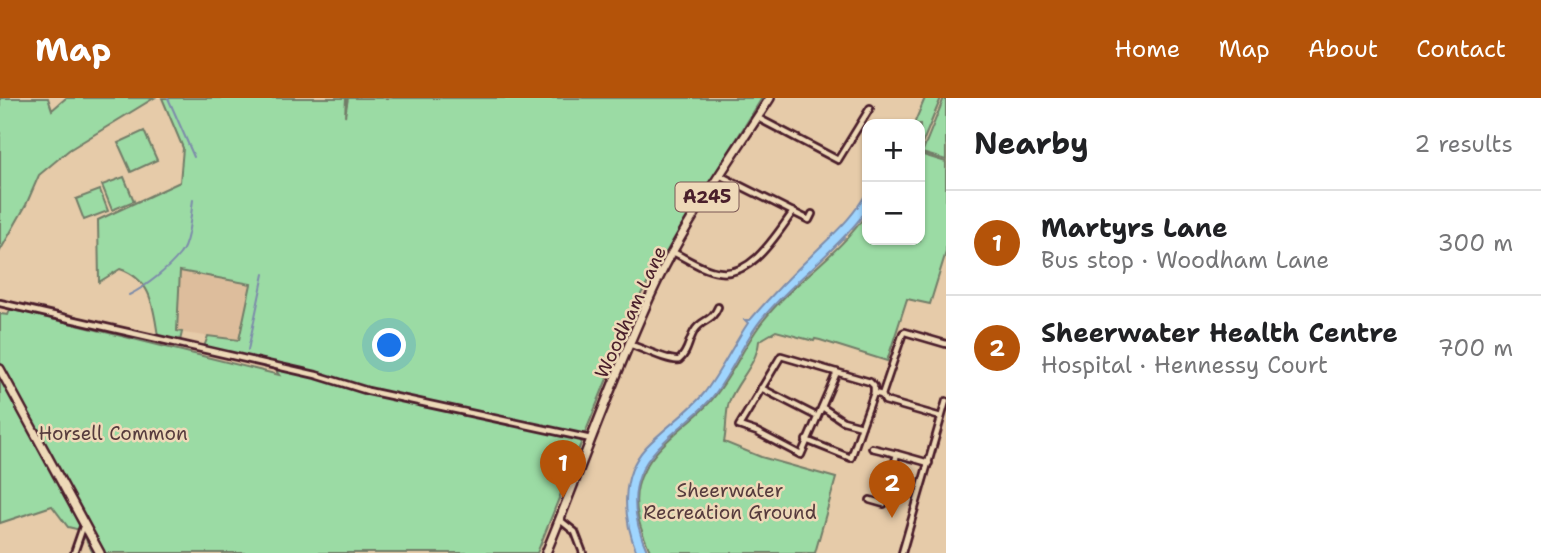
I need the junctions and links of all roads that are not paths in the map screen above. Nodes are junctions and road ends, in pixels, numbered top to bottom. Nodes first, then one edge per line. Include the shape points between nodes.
1 (770, 98) edge
2 (870, 108) dead end
3 (758, 118) junction
4 (721, 176) junction
5 (793, 212) junction
6 (811, 214) dead end
7 (673, 252) junction
8 (0, 303) edge
9 (718, 307) dead end
10 (629, 344) junction
11 (946, 344) edge
12 (0, 369) edge
13 (837, 372) junction
14 (761, 388) junction
15 (874, 393) junction
16 (883, 395) junction
17 (946, 401) edge
18 (822, 407) junction
19 (816, 416) junction
20 (941, 417) junction
21 (862, 426) junction
22 (592, 435) junction
23 (806, 440) junction
24 (872, 447) dead end
25 (897, 454) junction
26 (929, 463) junction
27 (870, 500) dead end
28 (560, 520) junction
29 (83, 524) junction
30 (74, 553) edge
31 (100, 553) edge
32 (546, 553) edge
33 (583, 553) edge
34 (902, 553) edge

1 - 3 main road, Woodham Lane / A245
2 - 3 street via 838,160
3 - 4 main road, Woodham Lane / A245
4 - 5 street
4 - 7 main road, Woodham Lane / A245
5 - 6 street via 809,220
5 - 7 street via 766,247 737,271 712,270
7 - 10 main road, Woodham Lane / A245
8 - 22 street via 368,391 576,436
9 - 10 street via 714,316 696,328 679,360
10 - 22 main road, Woodham Lane / A245
11 - 16 street via 905,332 900,336
12 - 29 main road
13 - 14 street via 782,356
13 - 15 street via 873,383
13 - 18 street
14 - 19 street
14 - 23 street via 738,426 801,455
15 - 16 street
15 - 21 street
16 - 20 street via 885,401
17 - 20 street
18 - 19 street
18 - 21 street via 843,421
19 - 23 street
20 - 26 street
21 - 23 street via 851,458
22 - 28 main road, Woodham Lane / A245
24 - 25 street
25 - 26 street
25 - 27 street via 884,504
26 - 34 street
28 - 32 main road, Woodham Lane / A245
28 - 33 street via 575,533
29 - 30 street
29 - 31 main road

